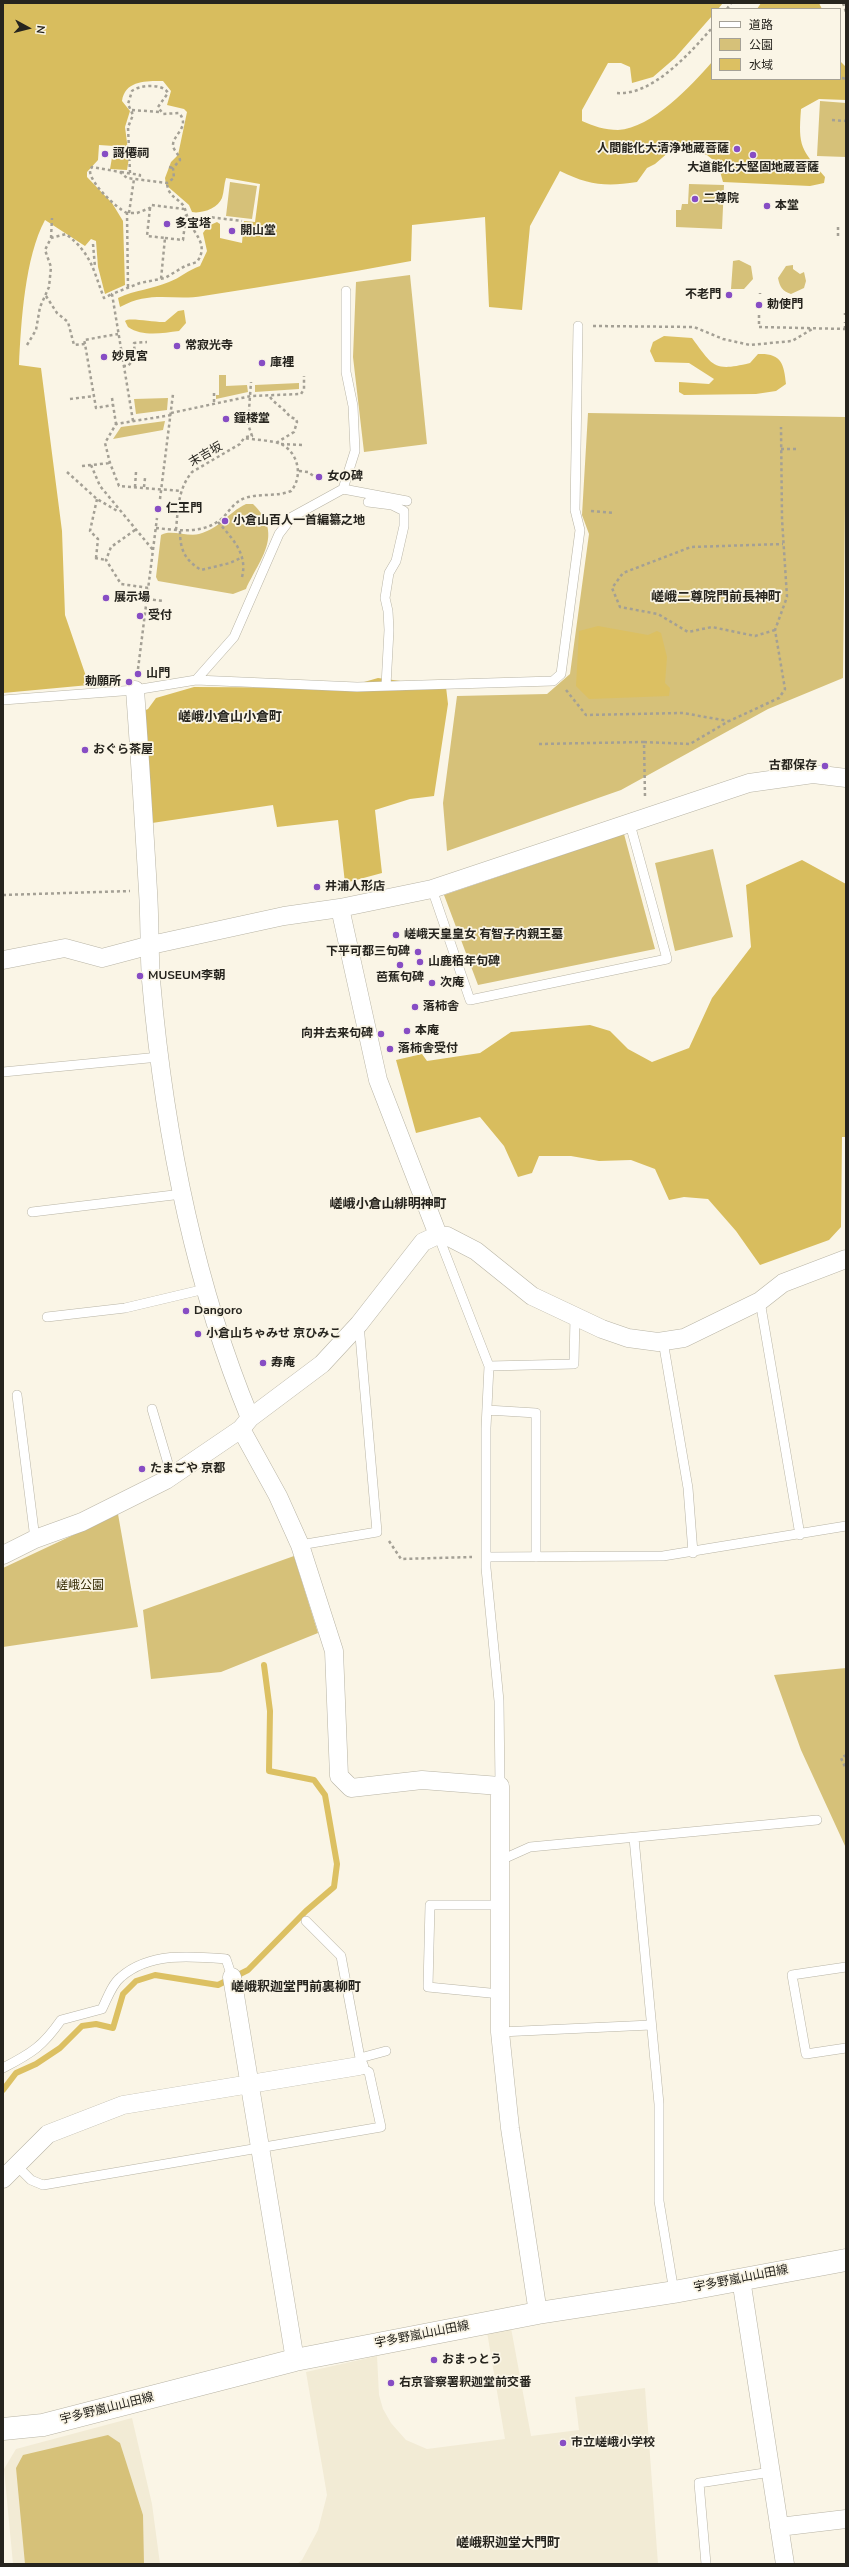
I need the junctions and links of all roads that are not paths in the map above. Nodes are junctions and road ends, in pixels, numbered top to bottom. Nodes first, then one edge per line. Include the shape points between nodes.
1 (346, 291) dead end
2 (578, 326) road end
3 (343, 489) junction
4 (407, 501) dead end
5 (368, 502) dead end
6 (196, 680) junction
7 (386, 686) junction
8 (135, 690) junction
9 (3, 700) edge
10 (846, 778) edge
11 (638, 822) junction
12 (432, 889) junction
13 (340, 908) junction
14 (151, 945) junction
15 (3, 960) edge
16 (159, 1057) junction
17 (3, 1072) edge
18 (182, 1194) junction
19 (32, 1212) dead end
20 (438, 1235) junction
21 (846, 1259) edge
22 (205, 1289) junction
23 (760, 1301) junction
24 (575, 1316) junction
25 (46, 1317) dead end
26 (359, 1324) junction
27 (662, 1342) junction
28 (489, 1366) junction
29 (17, 1395) dead end
30 (152, 1409) dead end
31 (487, 1410) junction
32 (245, 1424) junction
33 (172, 1477) junction
34 (846, 1526) edge
35 (800, 1534) junction
36 (35, 1539) junction
37 (300, 1545) junction
38 (693, 1554) junction
39 (3, 1555) edge
40 (486, 1557) junction
41 (536, 1558) junction
42 (500, 1786) junction
43 (817, 1820) dead end
44 (634, 1838) junction
45 (500, 1860) junction
46 (499, 1905) junction
47 (306, 1921) dead end
48 (846, 1967) edge
49 (232, 1977) joint
50 (500, 1994) junction
51 (651, 2025) junction
52 (500, 2032) junction
53 (846, 2048) edge
54 (386, 2051) dead end
55 (360, 2062) junction
56 (3, 2068) edge
57 (250, 2086) junction
58 (260, 2148) junction
59 (16, 2165) junction
60 (3, 2179) edge
61 (846, 2260) edge
62 (741, 2279) junction
63 (674, 2292) junction
64 (538, 2313) junction
65 (295, 2360) junction
66 (3, 2430) edge
67 (771, 2472) junction
68 (846, 2519) edge
69 (779, 2527) junction
70 (706, 2564) edge
71 (785, 2564) edge

1 - 3 lane via 346,372 353,406 355,451
2 - 7 lane via 574,510 580,530 561,674 553,681
3 - 4 lane
3 - 6 lane via 292,517 279,534 234,637
5 - 7 lane via 392,505 404,511 404,526 396,561 388,573 385,598 389,630
6 - 7 lane
6 - 8 lane
8 - 9 lane
8 - 14 street
10 - 11 street via 813,774 749,783
11 - 12 street
11 - 12 lane via 667,959 470,1000
12 - 13 street
13 - 14 street via 284,916
13 - 20 street via 378,1080
14 - 15 street via 102,958 65,948
14 - 16 street via 151,978
16 - 17 lane
16 - 18 street
18 - 19 lane
18 - 22 street
20 - 24 street via 447,1236 476,1251 532,1296
20 - 26 street via 423,1242
20 - 28 lane
21 - 23 street via 783,1283
22 - 25 lane via 125,1308
22 - 32 street
23 - 27 street via 684,1338
23 - 35 lane
24 - 27 street via 628,1338
24 - 28 lane via 574,1364
26 - 32 street via 322,1364
26 - 37 lane via 377,1532
27 - 38 lane via 688,1488
28 - 31 lane
29 - 36 lane
30 - 33 lane
31 - 40 lane
31 - 41 lane via 536,1413
32 - 33 street
32 - 37 street
33 - 36 street via 82,1522
34 - 35 lane
35 - 38 lane
36 - 39 street
37 - 42 street via 334,1651 339,1776 351,1788 422,1780
38 - 41 lane
40 - 41 lane
40 - 42 lane via 499,1702
42 - 45 street
43 - 44 lane
44 - 45 lane via 530,1847
44 - 51 lane
45 - 46 street
46 - 50 street
46 - 50 lane via 430,1905 428,1988
47 - 55 lane via 341,1956
48 - 53 lane via 792,1975 806,2054
49 - 56 lane via 226,1960 182,1956 138,1965 120,1977 102,2009 61,2020 46,2042
49 - 57 street
50 - 52 street
51 - 52 lane
51 - 63 lane via 659,2104 660,2201
52 - 64 street via 510,2128
54 - 55 lane
55 - 57 street
55 - 58 lane via 369,2072 381,2127
57 - 58 street
57 - 59 street via 123,2105 48,2134
58 - 59 lane via 43,2186 31,2180
58 - 65 street
59 - 60 street
61 - 62 main road, 宇多野嵐山山田線
62 - 63 main road, 宇多野嵐山山田線
62 - 67 street
63 - 64 main road, 宇多野嵐山山田線
64 - 65 main road, 宇多野嵐山山田線
65 - 66 main road, 宇多野嵐山山田線 via 43,2425
67 - 69 street
67 - 70 lane via 699,2483
68 - 69 street
69 - 71 street

